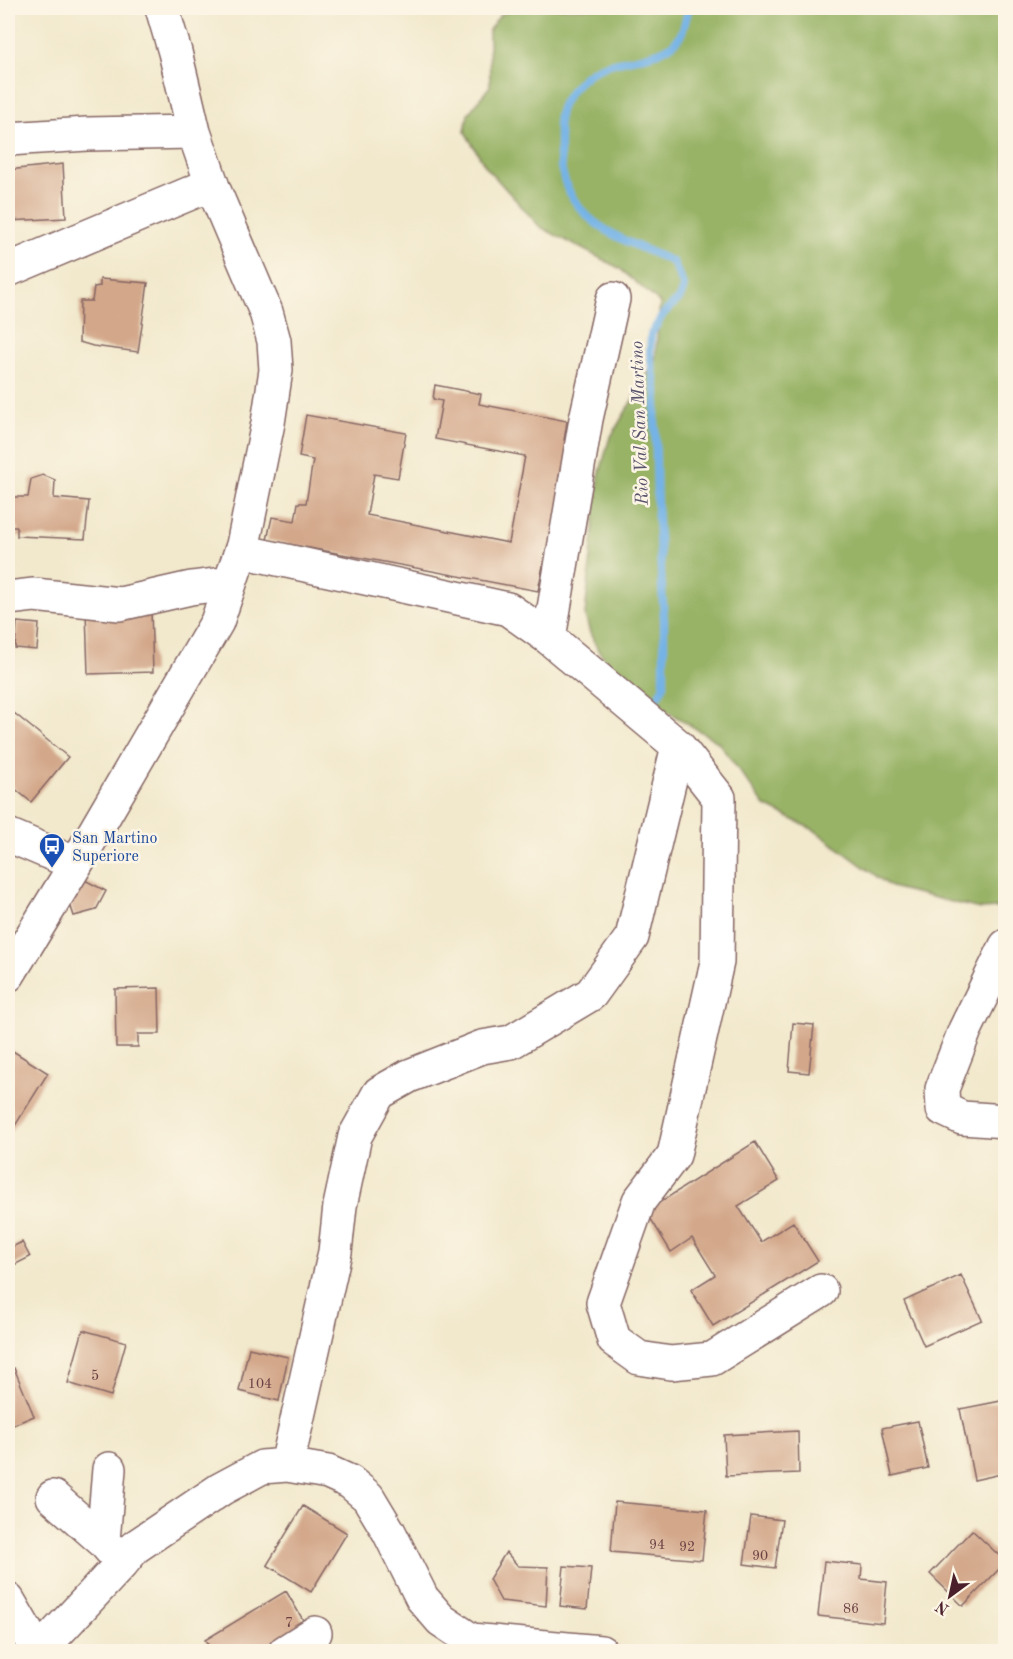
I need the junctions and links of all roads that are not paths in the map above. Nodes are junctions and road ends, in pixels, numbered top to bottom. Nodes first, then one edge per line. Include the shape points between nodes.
1 (162, 8) edge
2 (195, 132) junction
3 (8, 139) edge
4 (212, 184) junction
5 (8, 270) edge
6 (613, 299) dead end
7 (241, 552) junction
8 (230, 583) junction
9 (8, 598) edge
10 (549, 638) junction
11 (678, 746) junction
12 (8, 835) edge
13 (76, 864) junction
14 (1005, 946) edge
15 (8, 975) edge
16 (1005, 1121) edge
17 (821, 1290) dead end
18 (287, 1465) junction
19 (108, 1469) dead end
20 (54, 1497) dead end
21 (113, 1552) junction
22 (8, 1600) edge
23 (315, 1633) dead end
24 (39, 1652) edge
25 (285, 1652) edge
26 (601, 1652) edge

1 - 2 street
2 - 3 street
2 - 4 street
4 - 5 street
4 - 7 street via 266,312 274,341 276,370 268,423
6 - 10 street via 585,419
7 - 8 street
7 - 10 street via 508,609
8 - 9 street via 120,604 34,595
8 - 13 street via 217,622
10 - 11 street
11 - 17 street via 718,798 717,962 674,1155 639,1201 603,1304 614,1340 639,1358 671,1364 712,1359
11 - 18 street via 632,937 591,994 511,1042 482,1047 409,1076 379,1093 355,1136 335,1252
12 - 13 street
13 - 15 street
14 - 16 street via 942,1089 943,1109 962,1118
18 - 21 street via 262,1467 221,1489 135,1547
18 - 26 street via 328,1472 351,1482 368,1497 422,1598 441,1620 471,1640
19 - 21 street
20 - 21 street
21 - 24 street
22 - 24 street
23 - 25 street

